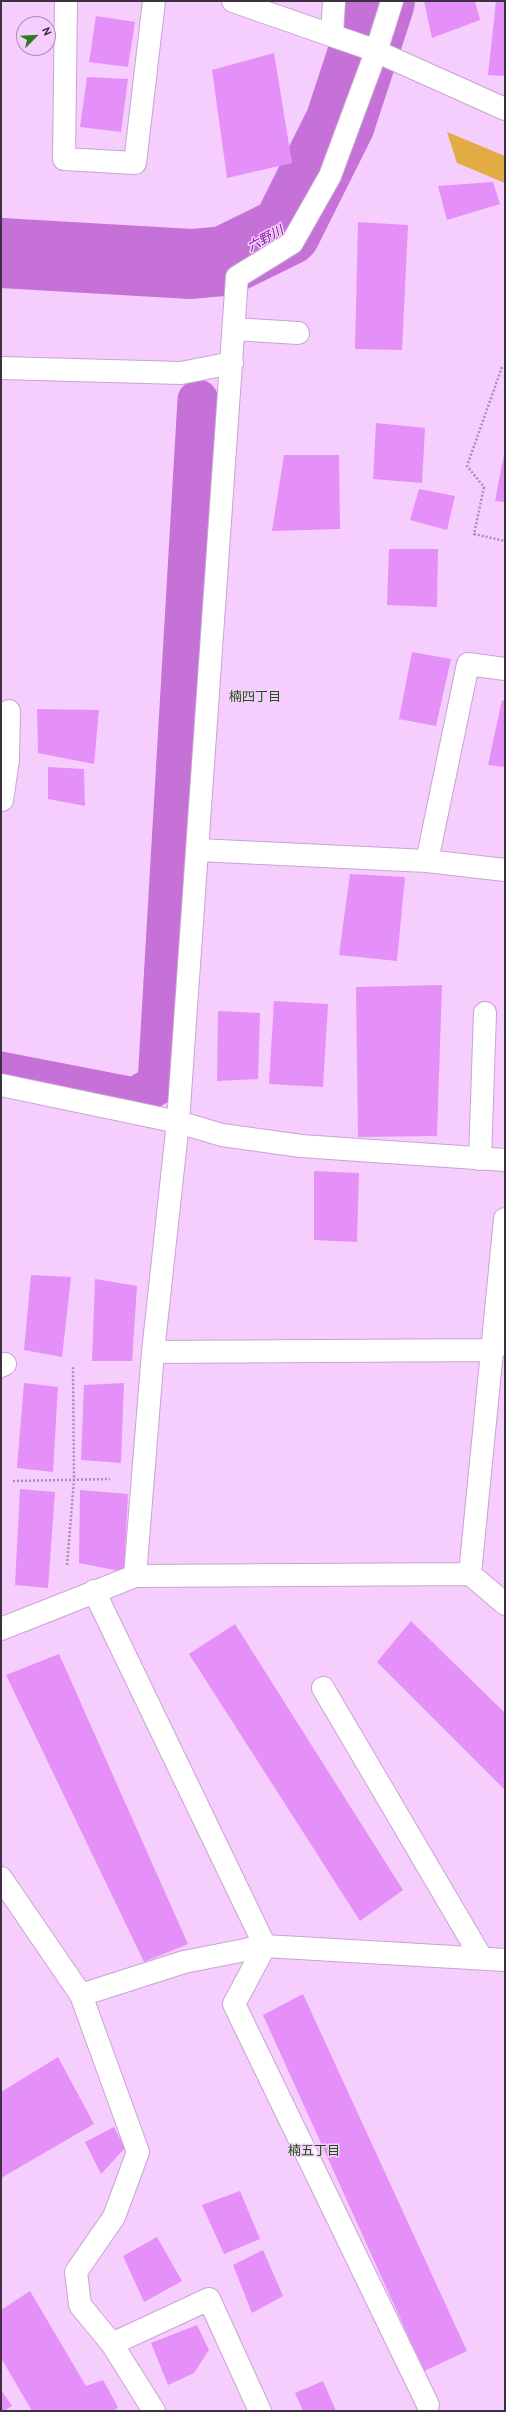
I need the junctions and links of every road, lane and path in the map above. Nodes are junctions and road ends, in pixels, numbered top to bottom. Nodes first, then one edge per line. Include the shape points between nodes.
1 (66, 1) edge
2 (154, 1) edge
3 (233, 1) edge
4 (334, 1) edge
5 (392, 1) edge
6 (340, 38) junction
7 (374, 51) junction
8 (505, 109) edge
9 (234, 329) junction
10 (298, 333) dead end
11 (232, 363) junction
12 (502, 367) dead end
13 (1, 368) edge
14 (505, 541) edge
15 (505, 669) edge
16 (9, 710) dead end
17 (4, 759) edge
18 (2, 800) dead end
19 (198, 850) junction
20 (427, 861) junction
21 (505, 870) edge
22 (485, 1013) dead end
23 (1, 1086) edge
24 (178, 1122) junction
25 (480, 1159) junction
26 (505, 1160) edge
27 (505, 1219) edge
28 (494, 1350) junction
29 (152, 1352) junction
30 (73, 1367) dead end
31 (143, 1478) junction
32 (74, 1480) junction
33 (13, 1481) dead end
34 (68, 1565) dead end
35 (470, 1574) junction
36 (135, 1576) junction
37 (94, 1591) junction
38 (505, 1604) edge
39 (1, 1629) edge
40 (323, 1688) dead end
41 (1, 1878) edge
42 (266, 1946) junction
43 (481, 1957) junction
44 (505, 1960) edge
45 (81, 1995) junction
46 (112, 2344) junction
47 (428, 2404) dead end
48 (154, 2411) edge
49 (260, 2411) edge

1 - 2 street via 64,159 135,163
3 - 6 street
4 - 6 street
5 - 7 street
6 - 7 street
7 - 8 street
7 - 9 street via 330,176 292,243 237,277
9 - 10 street
9 - 11 street
11 - 13 street via 181,373
11 - 19 street via 212,612
12 - 14 path via 467,466 484,487 474,534
15 - 20 street via 468,664
16 - 17 street
17 - 18 street
19 - 20 street
19 - 24 street
20 - 21 street
22 - 25 street
23 - 24 street
24 - 25 street via 222,1135 301,1146
24 - 29 street
25 - 26 street
27 - 28 street
28 - 29 street
28 - 35 street
29 - 31 street
30 - 32 path
31 - 32 path
31 - 36 street
32 - 33 path
32 - 34 path
35 - 36 street
35 - 38 street
36 - 37 street
37 - 39 street
37 - 42 street
40 - 43 street
41 - 45 street
42 - 43 street
42 - 45 street via 184,1962
42 - 47 street via 234,2004
43 - 44 street
45 - 46 street via 138,2152 114,2217 76,2272 80,2305
46 - 48 street
46 - 49 street via 209,2299

